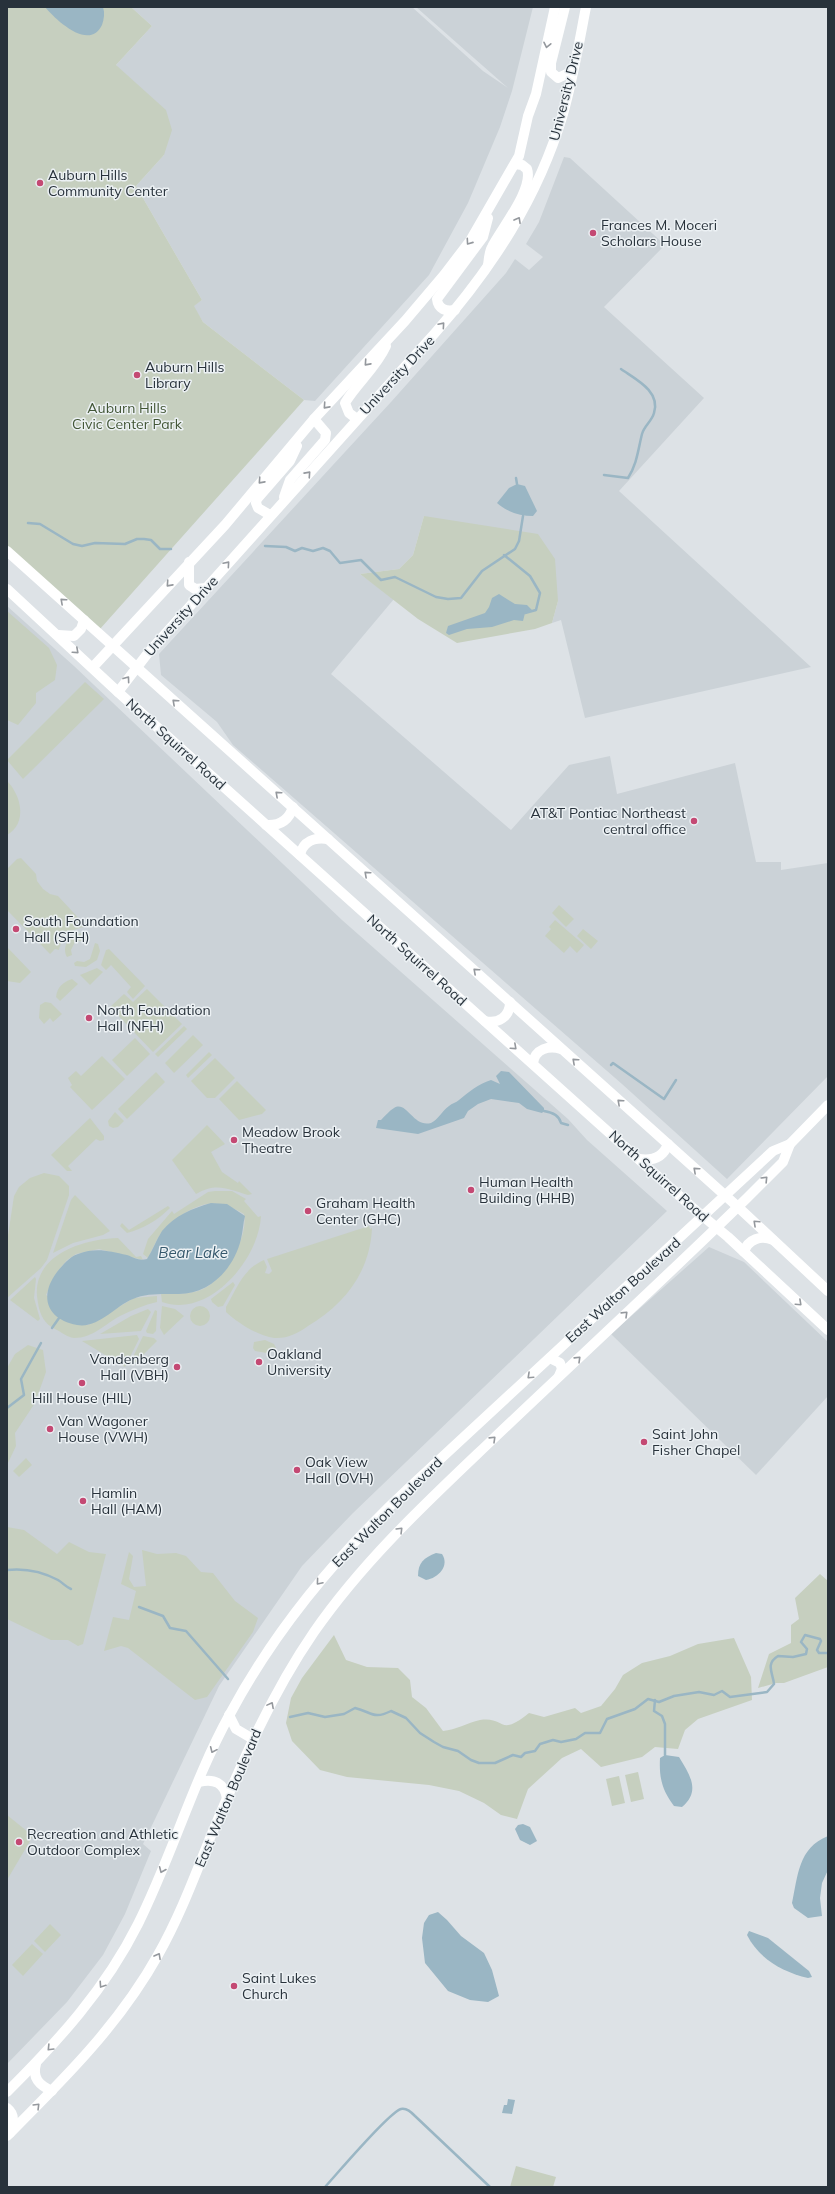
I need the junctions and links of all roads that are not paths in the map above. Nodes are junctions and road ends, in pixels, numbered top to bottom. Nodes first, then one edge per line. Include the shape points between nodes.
1 (555, 7) edge
2 (565, 7) edge
3 (580, 7) edge
4 (586, 7) edge
5 (580, 38) junction
6 (573, 71) junction
7 (514, 164) junction
8 (492, 205) junction
9 (487, 269) junction
10 (455, 310) junction
11 (392, 336) junction
12 (314, 419) junction
13 (357, 419) junction
14 (300, 438) junction
15 (282, 503) junction
16 (270, 515) junction
17 (7, 551) edge
18 (189, 562) junction
19 (206, 588) junction
20 (7, 589) edge
21 (84, 620) junction
22 (58, 636) junction
23 (113, 646) junction
24 (93, 667) junction
25 (136, 667) junction
26 (118, 692) junction
27 (293, 807) junction
28 (266, 825) junction
29 (328, 839) junction
30 (300, 855) junction
31 (510, 1002) junction
32 (485, 1021) junction
33 (561, 1049) junction
34 (533, 1064) junction
35 (828, 1105) edge
36 (668, 1144) junction
37 (790, 1144) junction
38 (639, 1159) junction
39 (725, 1196) junction
40 (738, 1207) junction
41 (703, 1217) junction
42 (717, 1227) junction
43 (773, 1240) junction
44 (744, 1252) junction
45 (828, 1291) edge
46 (828, 1330) edge
47 (550, 1358) junction
48 (559, 1376) junction
49 (229, 1715) junction
50 (253, 1739) junction
51 (199, 1782) junction
52 (227, 1800) junction
53 (36, 2064) junction
54 (52, 2091) junction
55 (7, 2092) edge
56 (7, 2108) edge
57 (8, 2135) edge

1 -> 7 main road, University Drive via 536,94 519,156
2 - 6 main road via 551,63 552,72 558,78
3 - 5 main road
4 - 5 main road, University Drive
5 - 6 main road, University Drive
9 -> 6 main road, University Drive via 514,227 542,173 563,113
7 - 8 main road, University Drive
7 - 9 main road via 527,169 527,183 491,248
8 - 10 main road via 482,237 438,299 438,304 443,309
8 -> 11 main road, University Drive via 449,269
9 - 10 main road, University Drive
13 -> 10 main road, University Drive
11 -> 12 main road, University Drive
11 - 13 main road via 378,362 345,403 349,413
12 - 14 main road, University Drive
12 - 15 main road via 326,433 325,440 290,480
15 -> 13 main road, University Drive
14 - 16 main road via 290,461 257,499 258,508
14 -> 18 main road, University Drive
15 - 16 main road, University Drive
19 -> 16 main road, University Drive
21 -> 17 main road, North Squirrel Road
18 - 19 main road via 189,584 195,589
18 -> 23 main road, University Drive
19 - 25 main road, University Drive
20 - 22 main road, North Squirrel Road
21 - 22 main road via 81,629 74,636
21 - 23 main road, North Squirrel Road
22 -> 24 main road, North Squirrel Road
23 - 24 main road, University Drive
23 - 25 main road, North Squirrel Road
24 - 26 main road, North Squirrel Road
26 -> 25 main road, University Drive
27 -> 25 main road, North Squirrel Road
26 - 28 main road, North Squirrel Road
27 - 28 main road via 290,816 283,823
27 - 29 main road, North Squirrel Road
28 - 30 main road, North Squirrel Road
29 - 30 main road via 308,841
31 -> 29 main road, North Squirrel Road
30 - 32 main road, North Squirrel Road
31 - 32 main road via 508,1012 501,1019
31 - 33 main road, North Squirrel Road
32 -> 34 main road, North Squirrel Road
33 - 34 main road via 544,1049 536,1055
36 -> 33 main road, North Squirrel Road
34 - 38 main road, North Squirrel Road
35 - 37 main road, East Walton Boulevard
36 - 38 main road via 657,1158
39 -> 36 main road, North Squirrel Road
37 - 39 main road, East Walton Boulevard via 773,1151
40 -> 37 main road, East Walton Boulevard via 783,1162
38 - 41 main road, North Squirrel Road
39 - 40 main road, North Squirrel Road
39 - 41 main road, East Walton Boulevard
40 - 42 main road, East Walton Boulevard
43 -> 40 main road, North Squirrel Road
41 - 42 main road, North Squirrel Road
41 - 47 main road, East Walton Boulevard
42 - 44 main road, North Squirrel Road
48 -> 42 main road, East Walton Boulevard
43 - 44 main road via 755,1240 748,1244
43 - 45 main road, North Squirrel Road
44 -> 46 main road, North Squirrel Road
47 - 48 main road via 560,1363 562,1369
47 -> 49 main road, East Walton Boulevard via 394,1502 345,1551 288,1622
50 -> 48 main road, East Walton Boulevard via 302,1652 354,1580 406,1523
49 - 50 main road via 236,1729
49 -> 51 main road, East Walton Boulevard
50 - 52 main road, East Walton Boulevard
51 - 52 main road via 211,1780 219,1783 225,1790
51 -> 53 main road, East Walton Boulevard via 130,1940 100,1988
54 -> 52 main road, East Walton Boulevard via 102,2037 133,1996 166,1941
53 - 54 main road via 36,2079
53 - 55 main road, East Walton Boulevard
57 -> 54 main road, East Walton Boulevard
56 - 57 main road via 13,2120

